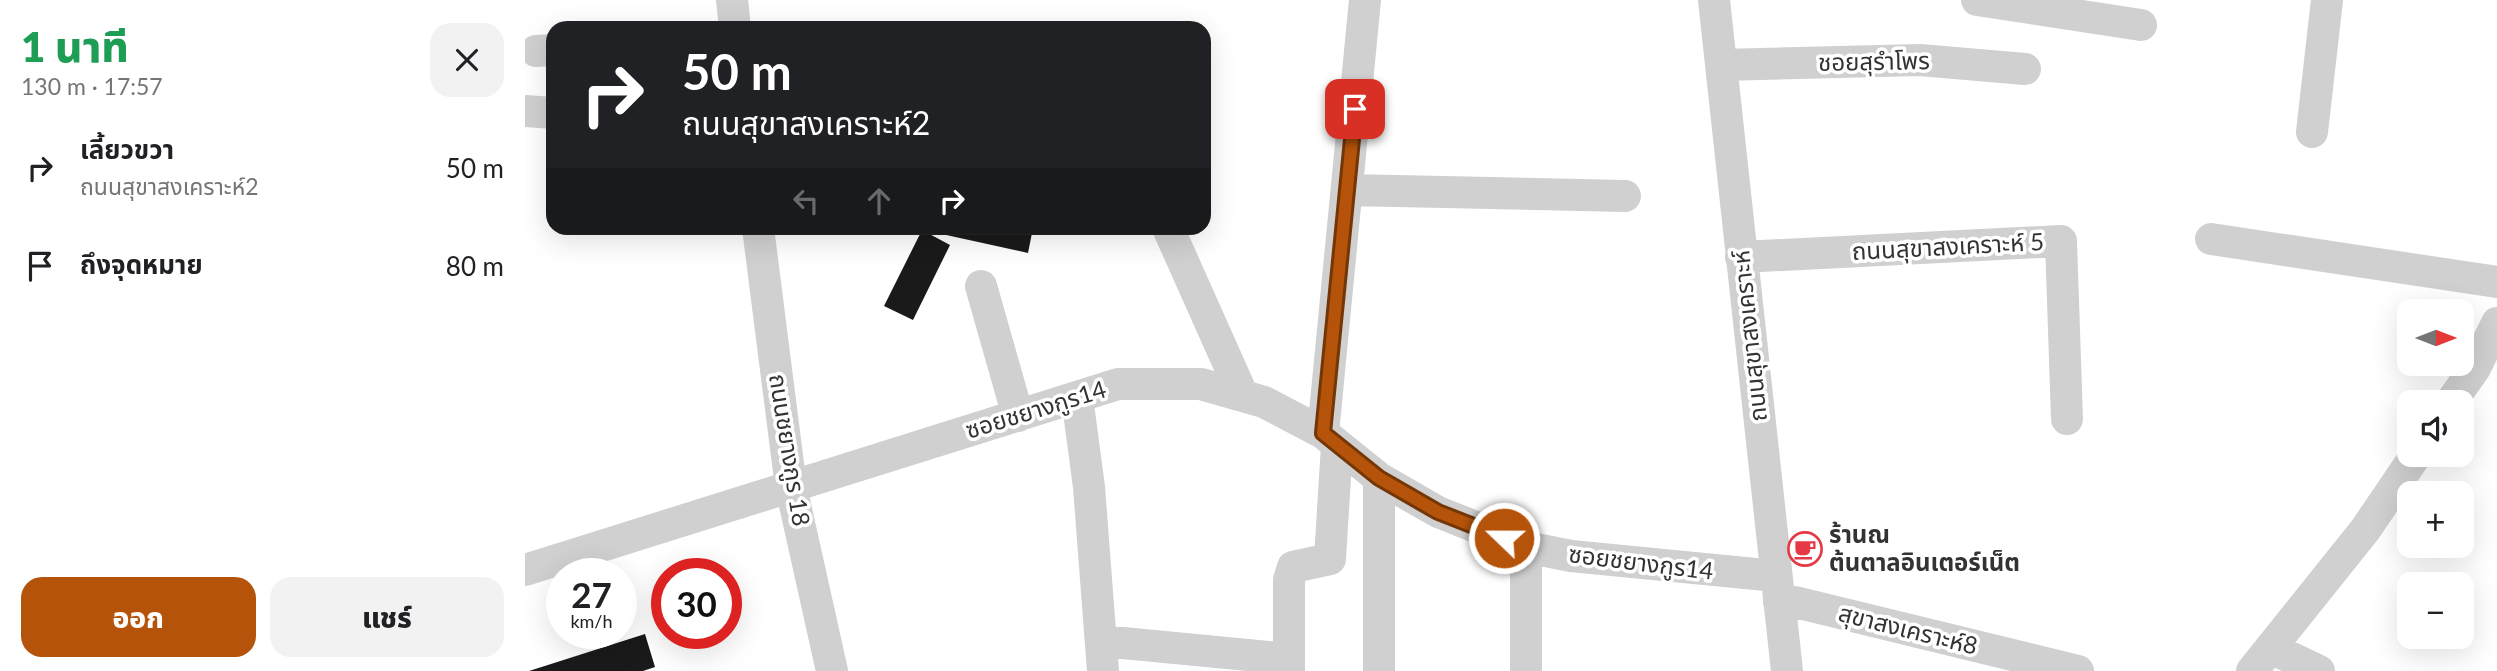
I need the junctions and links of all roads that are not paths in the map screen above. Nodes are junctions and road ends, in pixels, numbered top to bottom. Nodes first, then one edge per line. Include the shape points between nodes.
1 (732, 0) edge
2 (1365, 0) edge
3 (1714, 0) edge
4 (1977, 0) edge
5 (2327, 0) edge
6 (734, 21) edge
7 (2141, 25) dead end
8 (1722, 65) junction
9 (2025, 69) dead end
10 (525, 111) edge
11 (546, 112) edge
12 (2312, 132) dead end
13 (1348, 191) junction
14 (1625, 196) dead end
15 (759, 235) edge
16 (1171, 235) edge
17 (2211, 239) dead end
18 (1741, 257) junction
19 (2497, 282) edge
20 (981, 286) dead end
21 (2497, 323) edge
22 (2459, 390) edge
23 (1243, 396) junction
24 (1077, 397) junction
25 (1018, 416) junction
26 (2067, 419) dead end
27 (1330, 439) junction
28 (2408, 467) edge
29 (1379, 478) junction
30 (791, 487) junction
31 (1527, 547) junction
32 (525, 570) edge
33 (1778, 589) junction
34 (1103, 656) edge
35 (2262, 660) edge
36 (1289, 665) edge
37 (832, 671) edge
38 (1379, 671) edge
39 (1526, 671) edge
40 (1787, 671) edge
41 (2078, 671) edge
42 (2319, 671) edge

1 - 6 street
2 - 13 street
3 - 8 street, ถนนสุขาสงเคราะห์
4 - 7 street
5 - 12 street
8 - 9 street, ชอยสุรำโพร via 1920,60
8 - 18 street, ถนนสุขาสงเคราะห์
10 - 11 street
13 - 14 street
13 - 27 street
15 - 30 street, ถนนชยางกูร 18
16 - 23 street
17 - 19 street
18 - 26 street, ถนนสุขาสงเคราะห์ 5 via 2061,241
18 - 33 street, ถนนสุขาสงเคราะห์
20 - 25 street
21 - 22 street
23 - 24 street, ซอยชยางกูร14 via 1201,384 1118,384
23 - 27 street, ซอยชยางกูร14 via 1265,402
24 - 25 street, ซอยชยางกูร14
24 - 34 street via 1090,487
25 - 30 street, ซอยชยางกูร14
27 - 29 street, ซอยชยางกูร14
27 - 36 street via 1332,552 1323,563 1293,567
28 - 35 street via 2365,530
29 - 31 street, ซอยชยางกูร14 via 1438,512
29 - 38 street
30 - 32 street, ซอยชยางกูร14
30 - 37 street, ถนนชยางกูร 18
31 - 33 street, ซอยชยางกูร14
31 - 39 street
33 - 40 street, ถนนสุขาสงเคราะห์
33 - 41 street, สุขาสงเคราะห์8 via 1795,602
34 - 36 street
35 - 42 street

